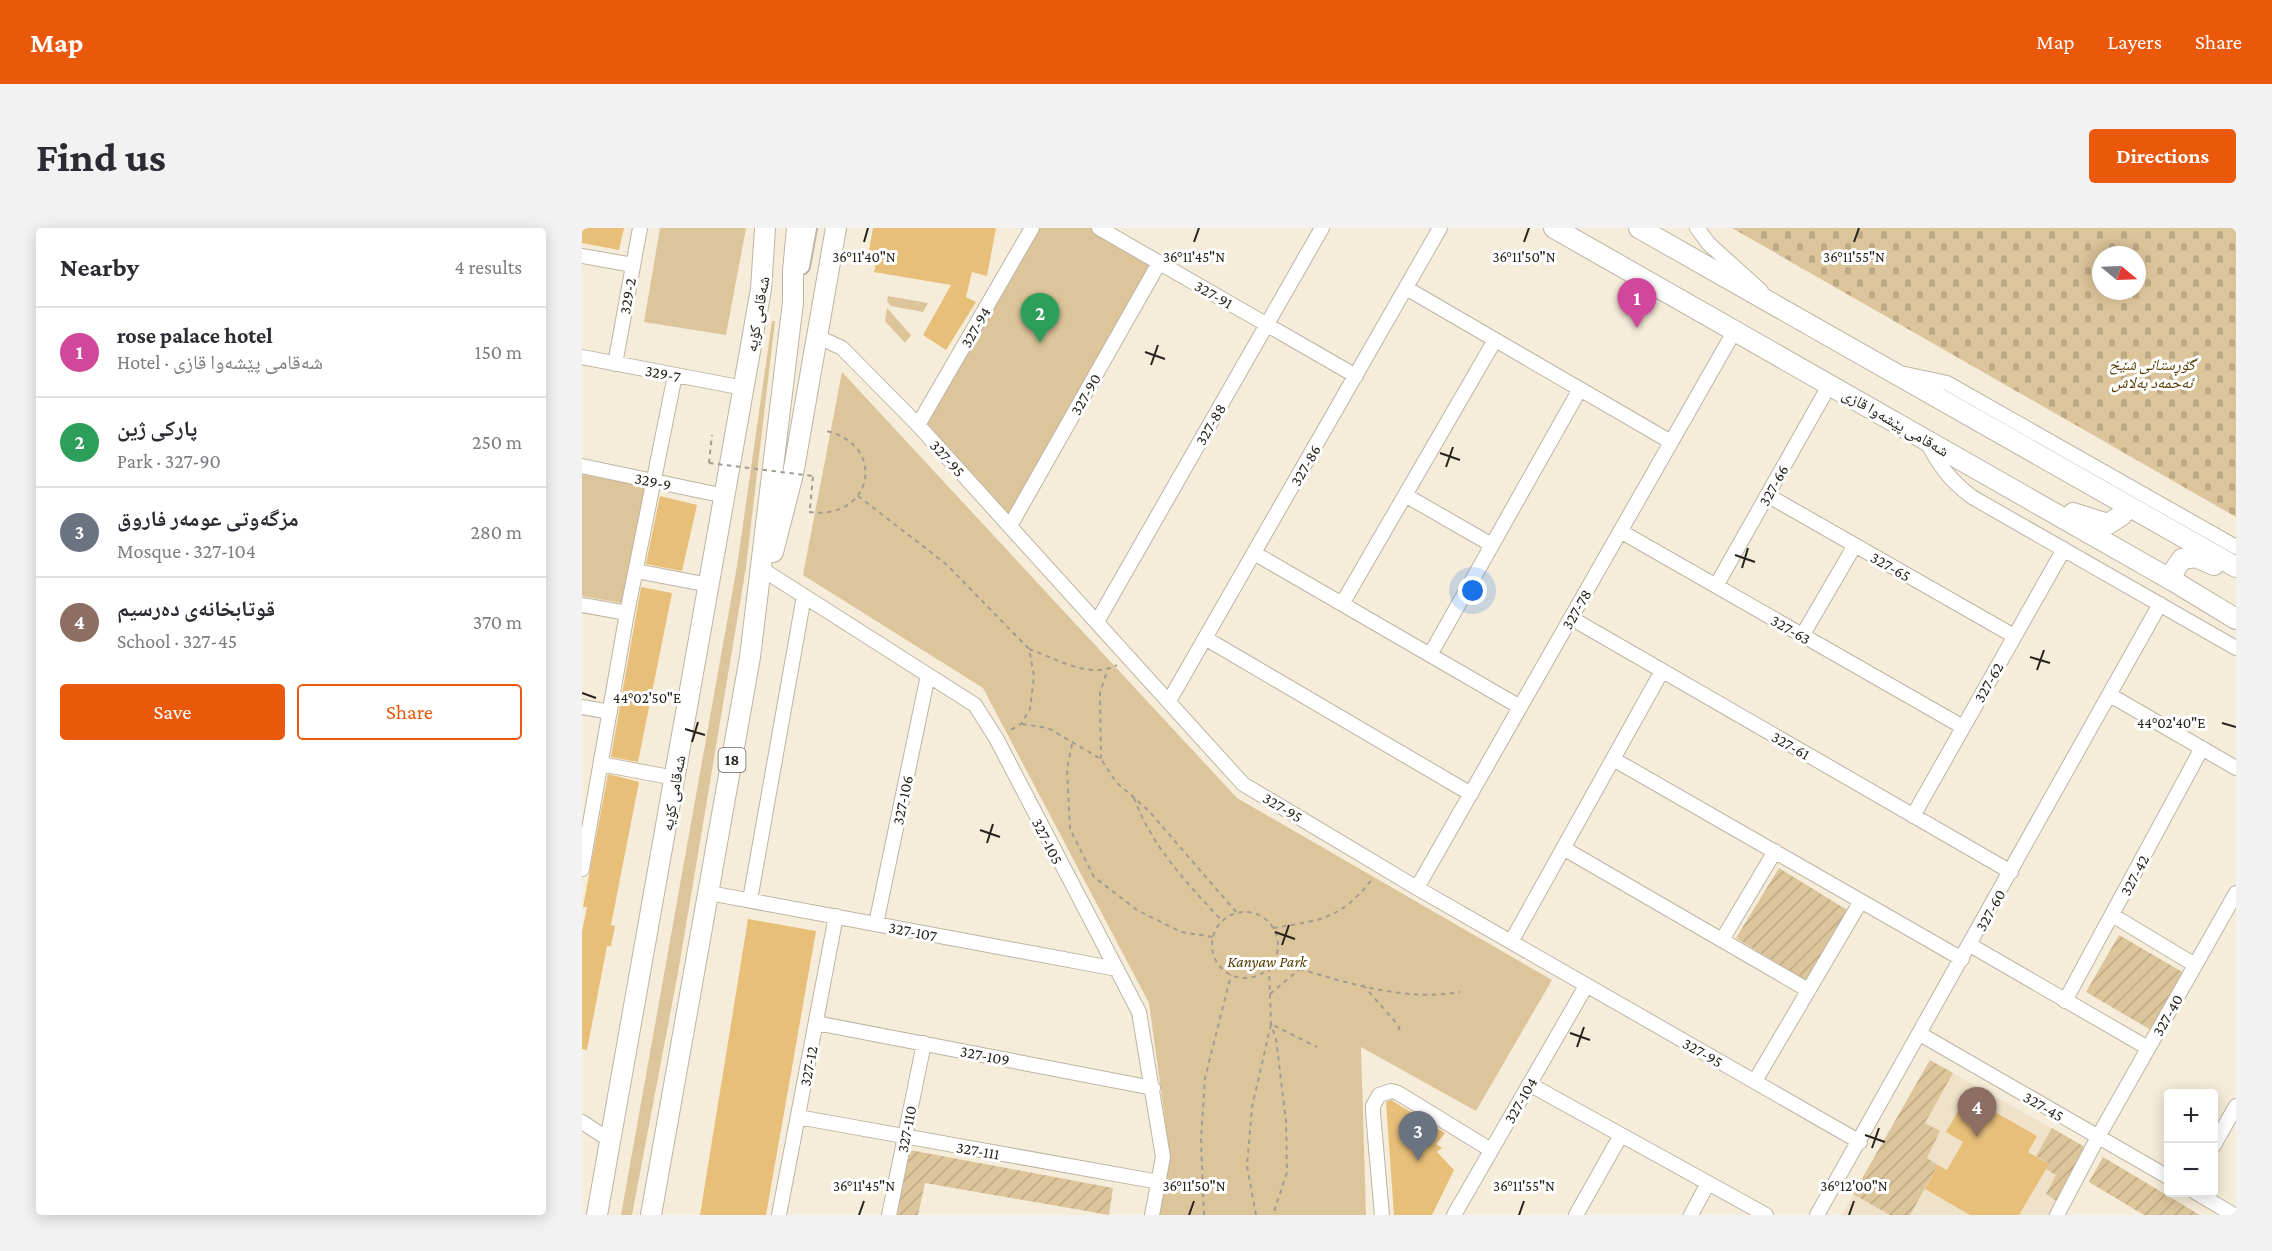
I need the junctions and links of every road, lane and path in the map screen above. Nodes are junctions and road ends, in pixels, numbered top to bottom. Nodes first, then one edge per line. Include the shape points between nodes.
1 (640, 228) edge
2 (765, 228) edge
3 (771, 228) edge
4 (798, 228) edge
5 (808, 228) edge
6 (836, 228) edge
7 (1032, 228) edge
8 (1099, 228) edge
9 (1321, 228) edge
10 (1440, 228) edge
11 (1554, 228) edge
12 (1639, 228) edge
13 (1697, 228) edge
14 (582, 256) edge
15 (1159, 263) junction
16 (633, 265) junction
17 (1406, 288) junction
18 (761, 289) junction
19 (793, 302) junction
20 (1785, 312) junction
21 (1267, 325) junction
22 (1735, 330) junction
23 (816, 336) junction
24 (1495, 340) junction
25 (582, 357) edge
26 (615, 364) junction
27 (1892, 372) junction
28 (675, 375) junction
29 (1356, 376) junction
30 (1830, 384) junction
31 (744, 388) junction
32 (1580, 389) junction
33 (918, 425) junction
34 (826, 431) dead end
35 (712, 435) dead end
36 (1926, 439) junction
37 (1671, 442) junction
38 (582, 466) edge
39 (654, 481) junction
40 (1405, 495) junction
41 (1767, 495) junction
42 (725, 496) junction
43 (858, 496) junction
44 (2030, 499) junction
45 (2124, 504) junction
46 (1010, 526) junction
47 (1620, 531) junction
48 (1492, 545) junction
49 (1855, 545) junction
50 (2236, 547) edge
51 (2064, 549) junction
52 (1254, 553) junction
53 (2236, 567) edge
54 (636, 571) junction
55 (768, 573) junction
56 (2236, 573) edge
57 (2175, 582) junction
58 (709, 585) junction
59 (1716, 586) junction
60 (804, 596) junction
61 (1342, 604) junction
62 (2160, 604) junction
63 (582, 605) edge
64 (627, 614) junction
65 (1570, 618) junction
66 (2236, 619) edge
67 (1098, 620) junction
68 (1803, 636) junction
69 (2014, 636) junction
70 (1205, 638) junction
71 (2236, 648) edge
72 (1029, 649) junction
73 (1430, 655) junction
74 (750, 657) junction
75 (1130, 658) junction
76 (1107, 671) junction
77 (1662, 671) junction
78 (928, 675) junction
79 (2110, 695) junction
80 (1169, 701) junction
81 (582, 707) edge
82 (1520, 707) junction
83 (610, 712) junction
84 (1021, 724) junction
85 (1962, 727) junction
86 (996, 738) junction
87 (1072, 744) junction
88 (2202, 748) junction
89 (1101, 759) junction
90 (1613, 759) junction
91 (601, 764) junction
92 (2236, 768) edge
93 (675, 778) junction
94 (1471, 794) junction
95 (1133, 795) junction
96 (586, 815) edge
97 (1913, 816) junction
98 (1563, 848) junction
99 (1775, 851) junction
100 (1382, 867) junction
101 (582, 869) edge
102 (2011, 872) junction
103 (1417, 888) junction
104 (709, 893) junction
105 (2236, 893) edge
106 (750, 900) junction
107 (1861, 901) junction
108 (1237, 913) junction
109 (2112, 915) junction
110 (837, 916) junction
111 (1222, 922) junction
112 (876, 924) junction
113 (1273, 928) junction
114 (1213, 936) junction
115 (1722, 940) junction
116 (1511, 942) junction
117 (1970, 945) junction
118 (1962, 959) junction
119 (1274, 961) junction
120 (2195, 965) junction
121 (1269, 967) junction
122 (1117, 969) junction
123 (1300, 969) junction
124 (1231, 975) junction
125 (1363, 985) junction
126 (1586, 986) junction
127 (1808, 990) junction
128 (1460, 992) dead end
129 (1270, 994) junction
130 (2065, 1001) junction
131 (816, 1023) junction
132 (1271, 1024) junction
133 (1401, 1034) dead end
134 (1920, 1034) junction
135 (924, 1043) junction
136 (1317, 1047) dead end
137 (2148, 1048) junction
138 (1755, 1081) junction
139 (1529, 1084) junction
140 (1153, 1088) junction
141 (2236, 1107) edge
142 (798, 1117) junction
143 (582, 1122) edge
144 (1621, 1135) junction
145 (905, 1136) junction
146 (2098, 1137) junction
147 (611, 1141) junction
148 (1860, 1142) junction
149 (2215, 1143) edge
150 (1491, 1150) junction
151 (2164, 1174) edge
152 (1159, 1182) junction
153 (1708, 1183) junction
154 (2203, 1197) edge
155 (597, 1215) edge
156 (651, 1215) edge
157 (779, 1215) edge
158 (889, 1215) edge
159 (1152, 1215) edge
160 (1204, 1215) edge
161 (1256, 1215) edge
162 (1273, 1215) edge
163 (1382, 1215) edge
164 (1454, 1215) edge
165 (1576, 1215) edge
166 (1690, 1215) edge
167 (1766, 1215) edge
168 (1817, 1215) edge
169 (2057, 1215) edge
170 (2234, 1215) edge

1 - 16 street, 329-2
2 - 18 highway
3 - 18 main road, شەقامی کۆیە
4 - 19 highway, شەقامی کۆیە / 18
5 - 19 main road
6 - 23 highway
7 - 33 street, 327-94
8 - 15 street, 327-91
9 - 21 street, 327-88
10 - 17 street, 327-86
11 - 22 highway, شەقامی پێشەوا قازی
12 - 20 highway
13 - 20 street via 1709,244
14 - 16 street
15 - 21 street, 327-91
15 - 46 street, 327-90
16 - 26 street, 329-2
17 - 24 street
17 - 29 street, 327-86
18 - 31 highway, شەقامی کۆیە
19 - 74 highway, شەقامی کۆیە / 18
20 - 27 highway
21 - 29 street, 327-91
21 - 67 street, 327-88
22 - 30 highway, شەقامی پێشەوا قازی
22 - 37 street, 327-78
23 - 33 street, 327-95 via 842,348
23 - 55 highway via 793,474
24 - 32 street
24 - 40 street
25 - 26 street, 329-7
26 - 28 street, 329-7
27 - 45 highway
27 - 50 street via 1947,383
28 - 31 street, 329-7
28 - 39 street
29 - 52 street, 327-86
30 - 36 highway, شەقامی پێشەوا قازی
30 - 41 street, 327-66
31 - 42 highway, شەقامی کۆیە
32 - 37 street
32 - 48 street
33 - 46 street, 327-95
34 - 43 path via 851,441 862,456 865,477
35 - 43 path, bridge via 709,463 813,476 809,510 836,512
36 - 44 highway, شەقامی پێشەوا قازی
36 - 51 street via 1952,481
37 - 47 street, 327-78
38 - 39 street, 329-9
39 - 42 street, 329-9
39 - 54 street
40 - 48 street
40 - 61 street
41 - 49 street, 327-65
41 - 59 street, 327-66
42 - 58 highway, شەقامی کۆیە
43 - 72 path via 946,564
44 - 45 highway via 2103,524 2118,519
44 - 57 highway, شەقامی پێشەوا قازی
45 - 53 highway
46 - 67 street, 327-95
47 - 59 street, 327-63
47 - 65 street, 327-78
48 - 73 street
49 - 68 street
49 - 69 street, 327-65
51 - 62 street
51 - 69 street, 327-62
52 - 61 street
52 - 70 street, 327-86
54 - 58 street
54 - 64 street
55 - 60 street, 327-105
55 - 74 highway
56 - 57 highway via 2191,556 2178,562
57 - 66 highway, شەقامی پێشەوا قازی
58 - 93 highway, شەقامی کۆیە
59 - 68 street, 327-63
60 - 78 street, 327-105
60 - 106 street
61 - 73 street
62 - 71 street
62 - 79 street, 327-60
63 - 64 street
64 - 83 street
65 - 77 street, 327-61
65 - 82 street, 327-78
67 - 75 street, 327-95
68 - 85 street, 327-63
69 - 85 street, 327-62
70 - 80 street, 327-86
70 - 94 street
72 - 76 path via 1077,667
72 - 84 path via 1034,676 1030,710
73 - 82 street
74 - 104 highway, شەقامی کۆیە / 18
75 - 76 path
75 - 80 street, 327-95
76 - 89 path via 1100,693
77 - 90 street
77 - 97 street, 327-61
78 - 86 street, 327-105 via 975,705
78 - 112 street, 327-106
79 - 88 street
79 - 102 street, 327-60
80 - 100 street, 327-95 via 1243,784
81 - 83 street
82 - 94 street, 327-78
83 - 91 street
84 - 86 path
84 - 87 path via 1048,728
85 - 97 street, 327-62
86 - 122 street, 327-105
87 - 89 path
87 - 114 path via 1067,770 1070,829 1094,877 1137,910 1181,932
88 - 92 street
88 - 109 street, 327-42
89 - 95 path via 1116,782
90 - 98 street
90 - 99 street
91 - 93 street
91 - 96 street
93 - 147 highway, شەقامی کۆیە
94 - 103 street, 327-78
95 - 108 path
95 - 111 path via 1143,822 1162,852
96 - 101 street
97 - 102 street, 327-61
98 - 115 street
98 - 116 street
99 - 107 street
99 - 115 street
100 - 103 street, 327-95
100 - 113 path via 1346,909 1320,921
102 - 117 street, 327-60
103 - 116 street, 327-95
104 - 106 street, 327-107
104 - 156 highway, شەقامی کۆیە / 18
105 - 120 street, 327-40
106 - 110 street, 327-107
107 - 118 street
107 - 127 street
108 - 111 path
108 - 113 path via 1255,913
109 - 120 street
109 - 130 street, 327-42
110 - 112 street, 327-107
110 - 131 street, 327-12
111 - 114 path
112 - 122 street, 327-107
113 - 119 path via 1277,938
114 - 124 path via 1213,954
115 - 127 street
116 - 126 street, 327-95
117 - 118 street, 327-60
117 - 130 street
118 - 134 street, 327-60
119 - 121 path
119 - 123 path
120 - 137 street, 327-40
121 - 124 path via 1256,976
121 - 129 path
122 - 140 street, 327-105 via 1138,1012
123 - 125 path
123 - 129 path
124 - 160 path via 1205,1078 1201,1139
125 - 128 path via 1398,992
125 - 133 path via 1398,1025
126 - 138 street, 327-95
126 - 139 street, 327-104
127 - 138 street
129 - 132 path
130 - 137 street
131 - 135 street, 327-109
131 - 142 street, 327-12
132 - 136 path
132 - 161 path via 1252,1107 1247,1166
132 - 162 path via 1286,1121 1287,1172
134 - 146 street, 327-45
134 - 148 street, 327-60
135 - 140 street, 327-109
135 - 145 street, 327-110
137 - 146 street, 327-40
138 - 148 street, 327-95
139 - 144 street
139 - 150 street, 327-104
140 - 152 street, 327-105 via 1163,1157
141 - 149 street
142 - 145 street, 327-111
142 - 157 street, 327-12
143 - 147 street
144 - 153 street
144 - 165 street
145 - 152 street, 327-111
145 - 158 street, 327-110
146 - 151 street, 327-45
146 - 169 street, 327-40
147 - 155 highway, شەقامی کۆیە
148 - 168 street, 327-60
150 - 163 street via 1398,1093 1379,1095 1373,1113
150 - 164 street, 327-104
152 - 159 street, 327-105
153 - 166 street
153 - 167 street
154 - 170 street

